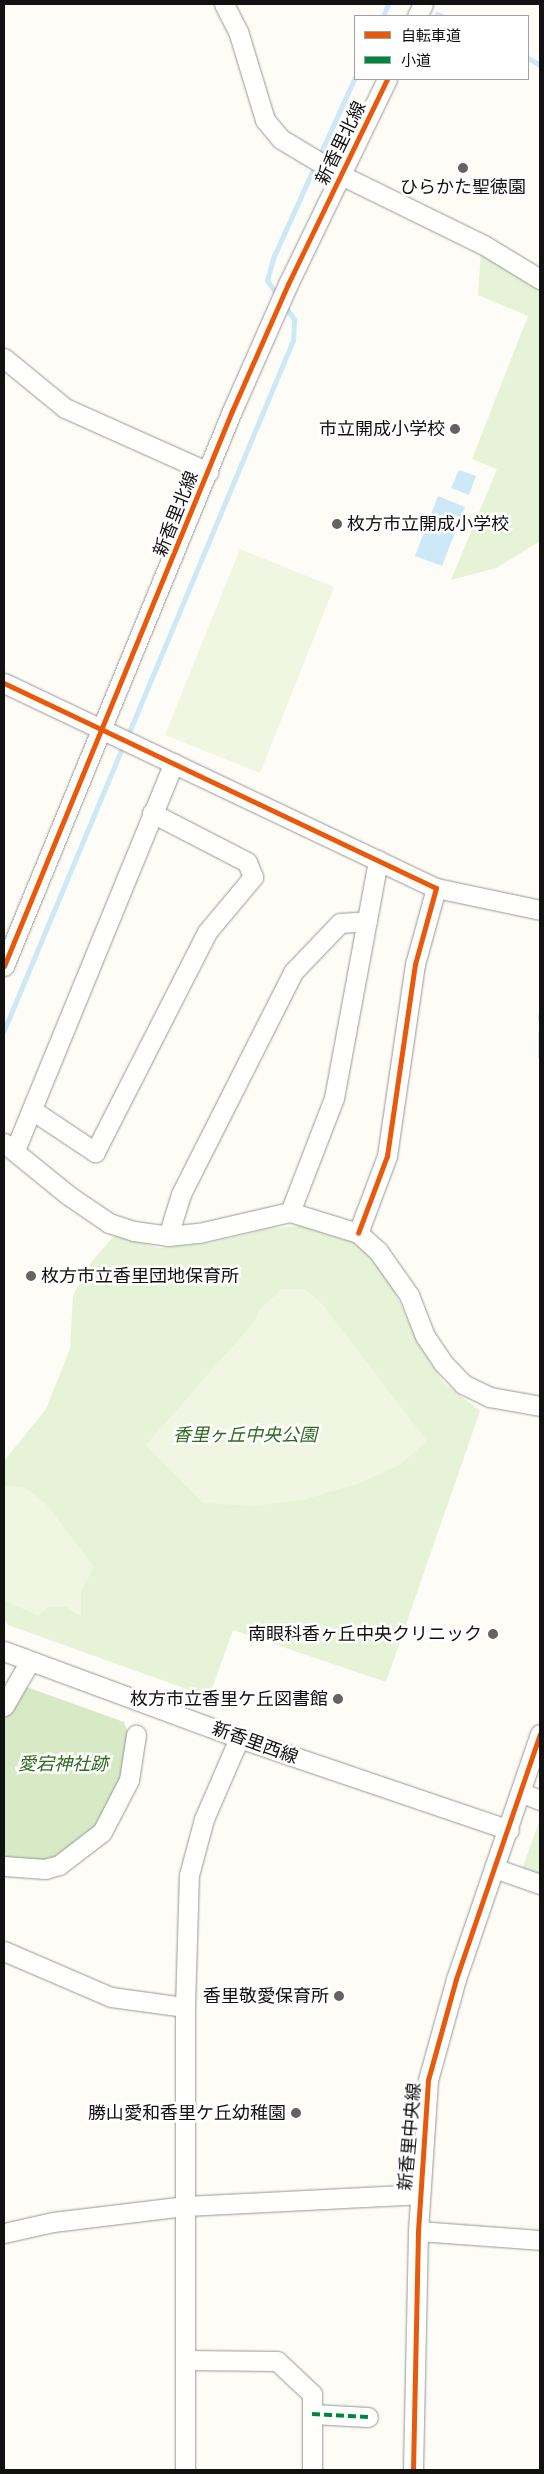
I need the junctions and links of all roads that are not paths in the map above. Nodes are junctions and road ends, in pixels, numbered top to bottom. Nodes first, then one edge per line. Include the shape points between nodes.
1 (224, 4) edge
2 (424, 4) edge
3 (418, 15) edge
4 (387, 80) edge
5 (341, 175) junction
6 (540, 279) edge
7 (4, 358) edge
8 (208, 472) junction
9 (4, 683) edge
10 (103, 729) junction
11 (174, 763) junction
12 (152, 812) junction
13 (378, 860) junction
14 (436, 888) junction
15 (538, 909) edge
16 (367, 921) junction
17 (4, 966) edge
18 (32, 1110) junction
19 (10, 1146) edge
20 (290, 1212) junction
21 (358, 1233) junction
22 (168, 1236) junction
23 (540, 1406) edge
24 (4, 1651) edge
25 (30, 1661) junction
26 (4, 1706) edge
27 (540, 1734) edge
28 (136, 1736) dead end
29 (239, 1738) junction
30 (522, 1793) junction
31 (540, 1800) edge
32 (509, 1830) junction
33 (4, 1866) edge
34 (494, 1868) junction
35 (540, 1884) edge
36 (4, 1951) edge
37 (185, 2007) junction
38 (419, 2194) junction
39 (186, 2206) junction
40 (418, 2231) junction
41 (4, 2233) edge
42 (540, 2239) edge
43 (185, 2360) junction
44 (312, 2414) junction
45 (368, 2417) dead end
46 (185, 2470) edge
47 (312, 2470) edge
48 (413, 2470) edge

1 - 5 street via 238,31 266,120 281,139
2 - 3 street
4 - 5 street, 新香里北線
5 - 6 street via 484,245
5 - 8 street, 新香里北線 via 285,290
7 - 8 street via 65,408
8 - 10 street, 新香里北線
9 - 10 street
10 - 11 street
10 - 17 street, 新香里北線
11 - 12 street
11 - 13 street
12 - 18 street
12 - 18 street via 247,862 253,877 207,932 95,1152
13 - 14 street
13 - 16 street
14 - 15 street
14 - 21 street via 415,964 387,1156
16 - 20 street via 334,1098
16 - 22 street via 340,923 293,972 181,1194
18 - 19 street
19 - 22 street via 68,1195 108,1223
20 - 21 street
20 - 22 street via 199,1233
21 - 23 street via 378,1251 409,1295 425,1336 443,1363 463,1384 490,1397
24 - 25 street, 新香里西線
25 - 26 street
25 - 29 street, 新香里西線
27 - 30 street, 新香里中央線
28 - 33 street via 129,1780 102,1832 60,1866 45,1869
29 - 32 street, 新香里西線
29 - 37 street via 204,1819 189,1876
30 - 31 street
30 - 32 street, 新香里中央線
32 - 34 street, 新香里中央線
34 - 35 street
34 - 38 street, 新香里中央線 via 456,1978 428,2080
36 - 37 street via 111,1997
37 - 39 street
38 - 39 street
38 - 40 street, 新香里中央線
39 - 41 street via 53,2222
39 - 43 street
40 - 42 street
40 - 48 street, 新香里中央線
43 - 44 street via 277,2361 312,2394
43 - 46 street
44 - 45 street
44 - 47 street

